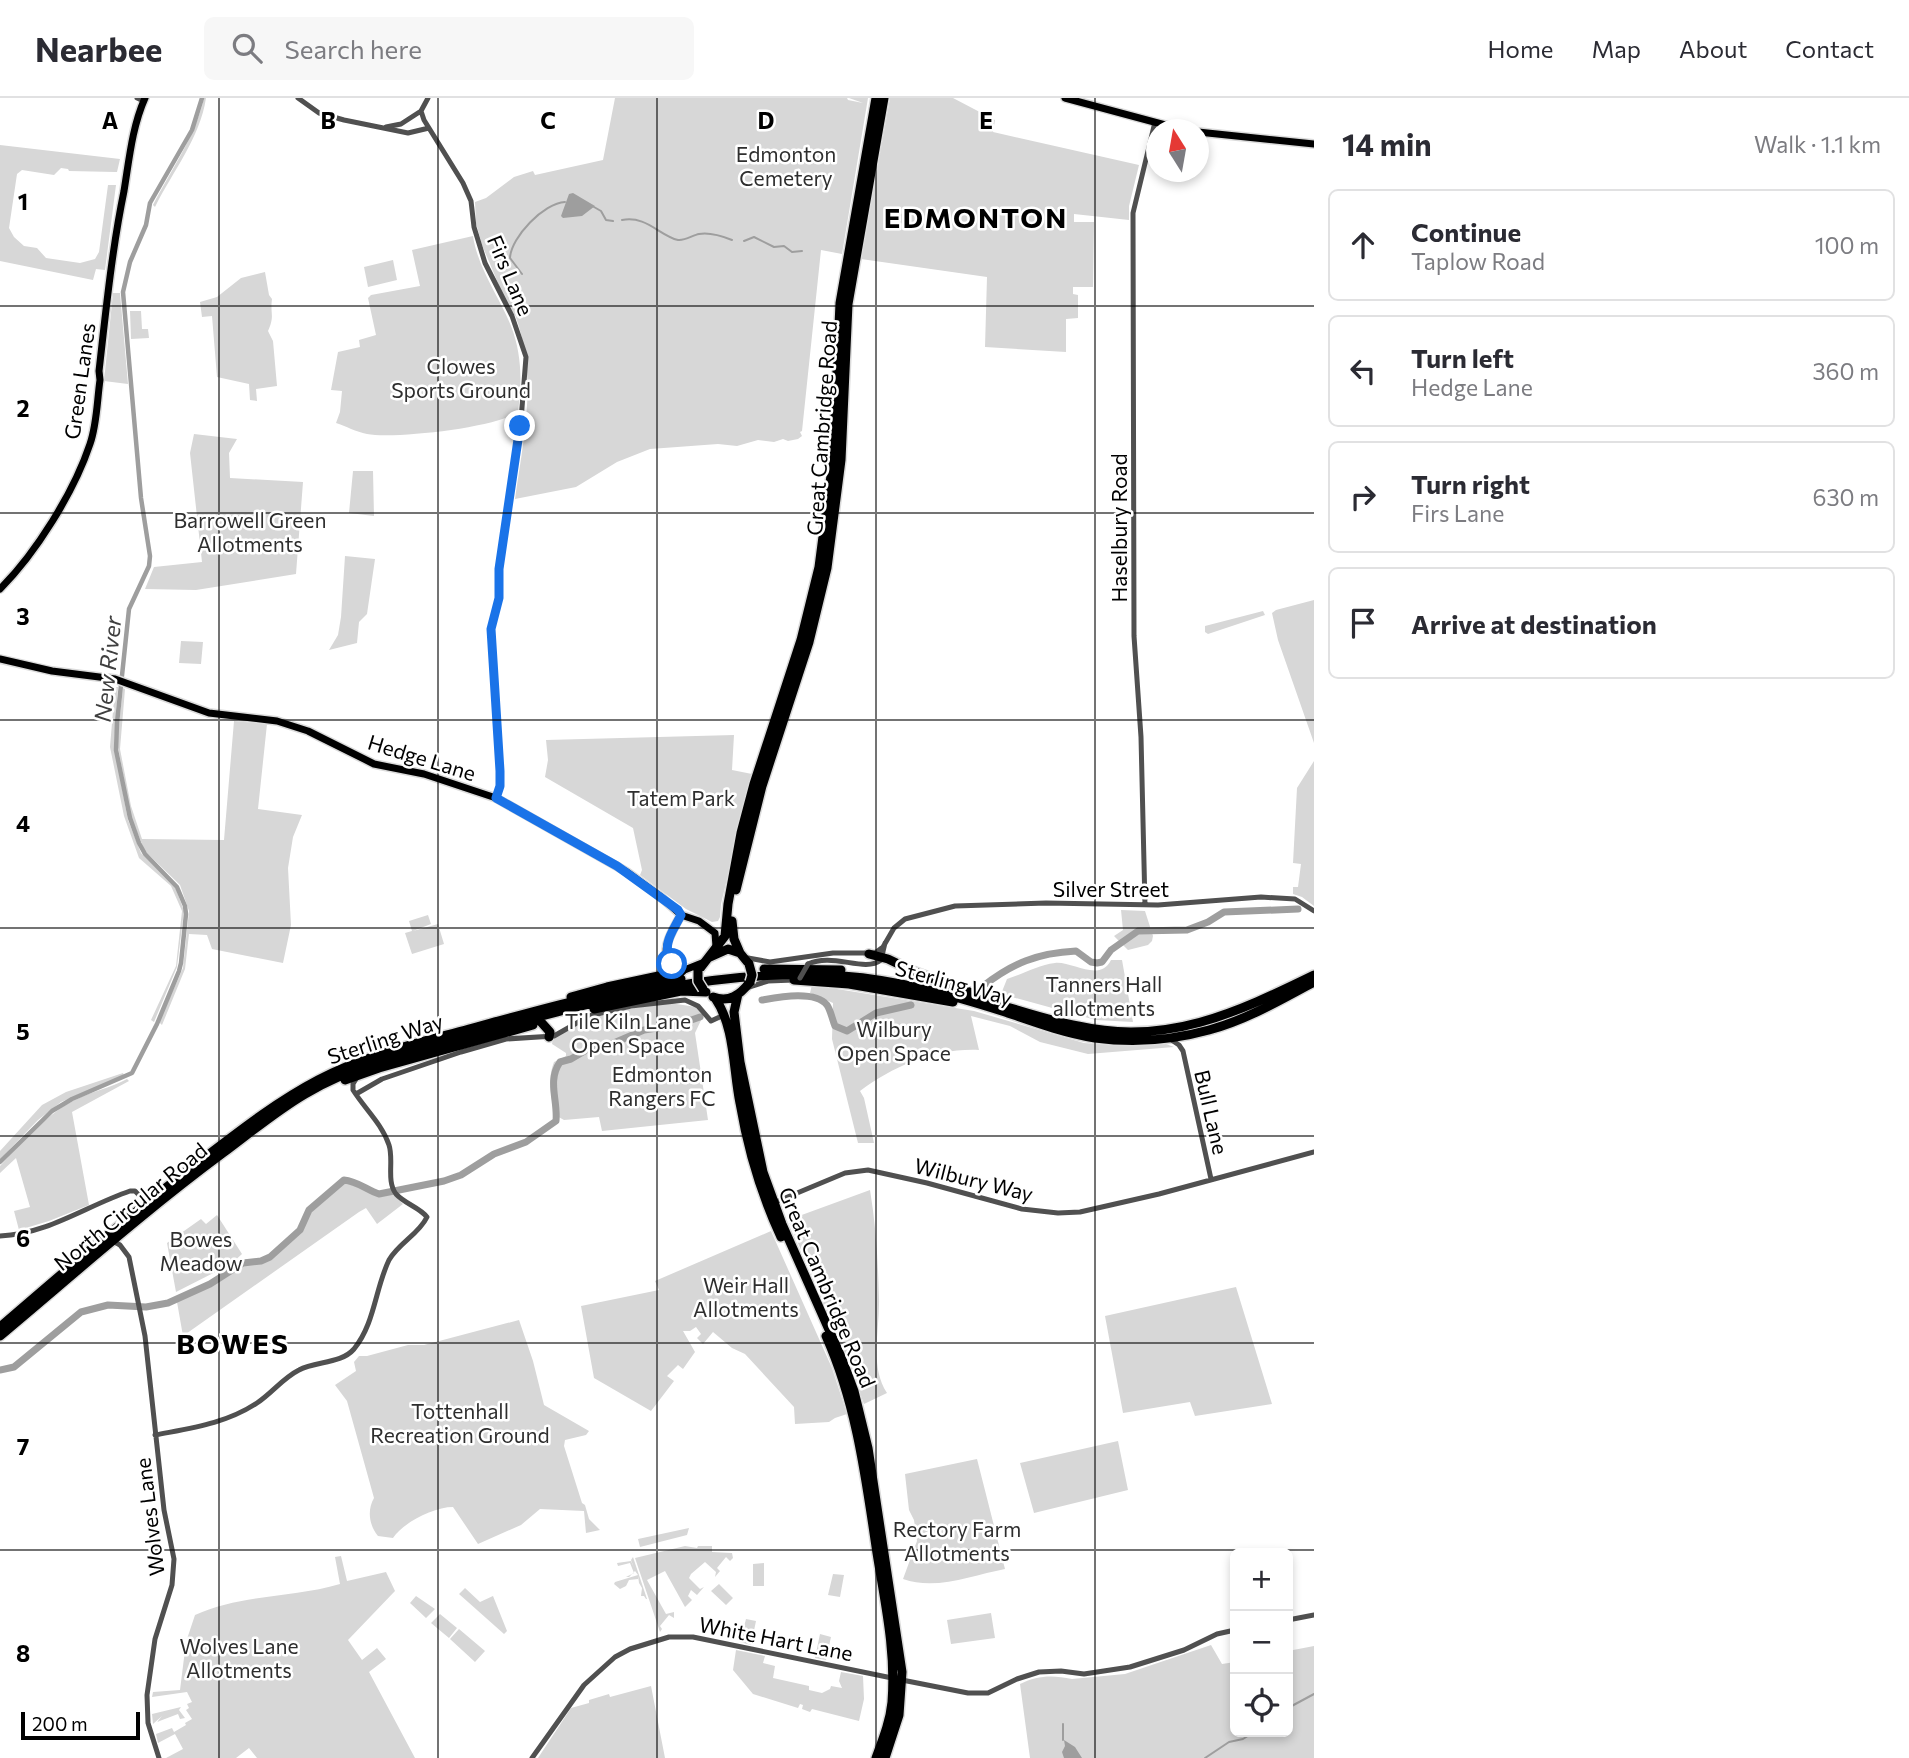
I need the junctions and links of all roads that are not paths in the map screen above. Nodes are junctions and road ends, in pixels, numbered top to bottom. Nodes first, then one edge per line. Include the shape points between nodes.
1 (298, 98) edge
2 (428, 98) edge
3 (1065, 98) edge
4 (142, 99) edge
5 (880, 101) edge
6 (421, 111) junction
7 (876, 120) junction
8 (1146, 120) edge
9 (384, 127) junction
10 (429, 128) junction
11 (1209, 133) edge
12 (1314, 144) edge
13 (1146, 156) edge
14 (0, 589) edge
15 (0, 659) edge
16 (496, 798) junction
17 (1145, 905) junction
18 (1314, 911) edge
19 (681, 915) junction
20 (885, 943) junction
21 (716, 949) junction
22 (741, 954) junction
23 (869, 954) junction
24 (882, 957) junction
25 (703, 964) junction
26 (1314, 968) edge
27 (823, 972) junction
28 (684, 978) junction
29 (800, 979) junction
30 (1313, 981) edge
31 (744, 988) junction
32 (704, 990) junction
33 (715, 999) junction
34 (1019, 1010) junction
35 (1241, 1010) junction
36 (1003, 1012) junction
37 (724, 1014) junction
38 (541, 1022) junction
39 (1198, 1033) junction
40 (549, 1037) junction
41 (1167, 1038) junction
42 (1183, 1051) junction
43 (363, 1073) junction
44 (355, 1092) junction
45 (284, 1107) junction
46 (234, 1134) joint
47 (1314, 1152) edge
48 (1211, 1179) junction
49 (146, 1202) junction
50 (770, 1205) junction
51 (0, 1236) edge
52 (115, 1242) junction
53 (0, 1326) edge
54 (0, 1336) edge
55 (155, 1435) junction
56 (1314, 1615) edge
57 (1293, 1619) edge
58 (1230, 1631) edge
59 (897, 1679) junction
60 (159, 1758) edge
61 (532, 1758) edge
62 (876, 1758) edge
63 (885, 1758) edge

1 - 9 street via 332,117
2 - 6 street
3 - 8 main road
4 - 14 main road, Green Lanes via 121,195 90,444 61,507
5 - 7 highway, Great Cambridge Road
6 - 9 street via 401,124
6 - 10 street, Firs Lane
7 - 21 highway, Great Cambridge Road via 840,303 832,460 822,548 802,640 752,791 726,932
7 - 22 highway, Great Cambridge Road via 848,304 841,460 830,550 809,642 737,880 732,928
9 - 10 street via 408,133
10 - 16 street, Firs Lane via 471,201 485,263 512,316 523,353 521,420 499,569 499,598 491,629 500,771
11 - 12 main road
13 - 17 street, Haselbury Road via 1134,210 1133,302 1134,636
15 - 16 main road, Hedge Lane via 112,678 209,713 277,721 374,764
16 - 19 main road, Hedge Lane via 627,872
17 - 18 street, Silver Street via 1273,898 1300,901
17 - 20 street, Silver Street via 944,907 905,919
19 - 21 main road, Hedge Lane via 713,930
19 - 28 main road via 669,934 667,951
20 - 23 street
20 - 24 street
21 - 25 highway
22 - 23 street, Sterling Way via 770,962 833,953
22 - 25 highway via 723,949
22 - 31 highway, bridge via 752,975
23 - 24 highway
24 - 29 street, bridge via 870,965 820,960 808,964
24 - 34 highway
25 - 28 main road
25 - 32 highway, bridge via 698,981
26 - 35 highway
27 - 28 highway via 744,970
27 - 34 highway, Sterling Way via 915,981
27 - 36 highway, Sterling Way via 906,985
28 - 45 highway, Sterling Way via 384,1059 335,1078
28 - 46 highway, Sterling Way via 592,990 389,1051 346,1066 283,1100
29 - 31 street
29 - 36 highway
30 - 35 highway, Sterling Way
30 - 39 highway, Sterling Way via 1237,1020
31 - 33 highway via 726,999
31 - 50 highway, Great Cambridge Road via 734,1012 751,1125
32 - 33 highway
32 - 38 highway via 672,992
33 - 37 highway, Great Cambridge Road
34 - 35 highway, Sterling Way via 1078,1027 1129,1032 1184,1027
36 - 41 highway, Sterling Way via 1090,1037
37 - 40 street via 711,1021 694,1003 679,1000 594,1014
37 - 50 highway, Great Cambridge Road via 744,1125
38 - 40 highway
38 - 43 highway
39 - 41 highway, Sterling Way
39 - 42 street
40 - 44 street via 501,1041
41 - 42 street
42 - 48 street, Bull Lane
43 - 44 street via 354,1081
43 - 45 highway
44 - 55 street via 389,1144 396,1194 427,1217 389,1259 370,1321 352,1351 295,1372 259,1402 230,1418
45 - 52 highway, North Circular Road
46 - 49 highway, North Circular Road
47 - 48 street, Wilbury Way
48 - 50 street, Wilbury Way via 1096,1209 1058,1213 1022,1209 863,1169
49 - 51 street via 133,1191 37,1230
49 - 53 highway, North Circular Road
50 - 59 highway, Great Cambridge Road via 829,1343 850,1406
50 - 59 highway, Great Cambridge Road via 842,1359 858,1404 900,1658
52 - 54 highway, North Circular Road
52 - 55 street, Wolves Lane via 129,1257 140,1310
55 - 60 street, Wolves Lane via 174,1559 147,1695 148,1723
56 - 57 street
58 - 59 street, White Hart Lane via 1130,1667 1084,1674 1039,1672 981,1693
59 - 61 street, White Hart Lane via 693,1637 669,1637 621,1653 594,1674
59 - 62 highway, Great Cambridge Road
59 - 63 highway, Great Cambridge Road via 899,1715

